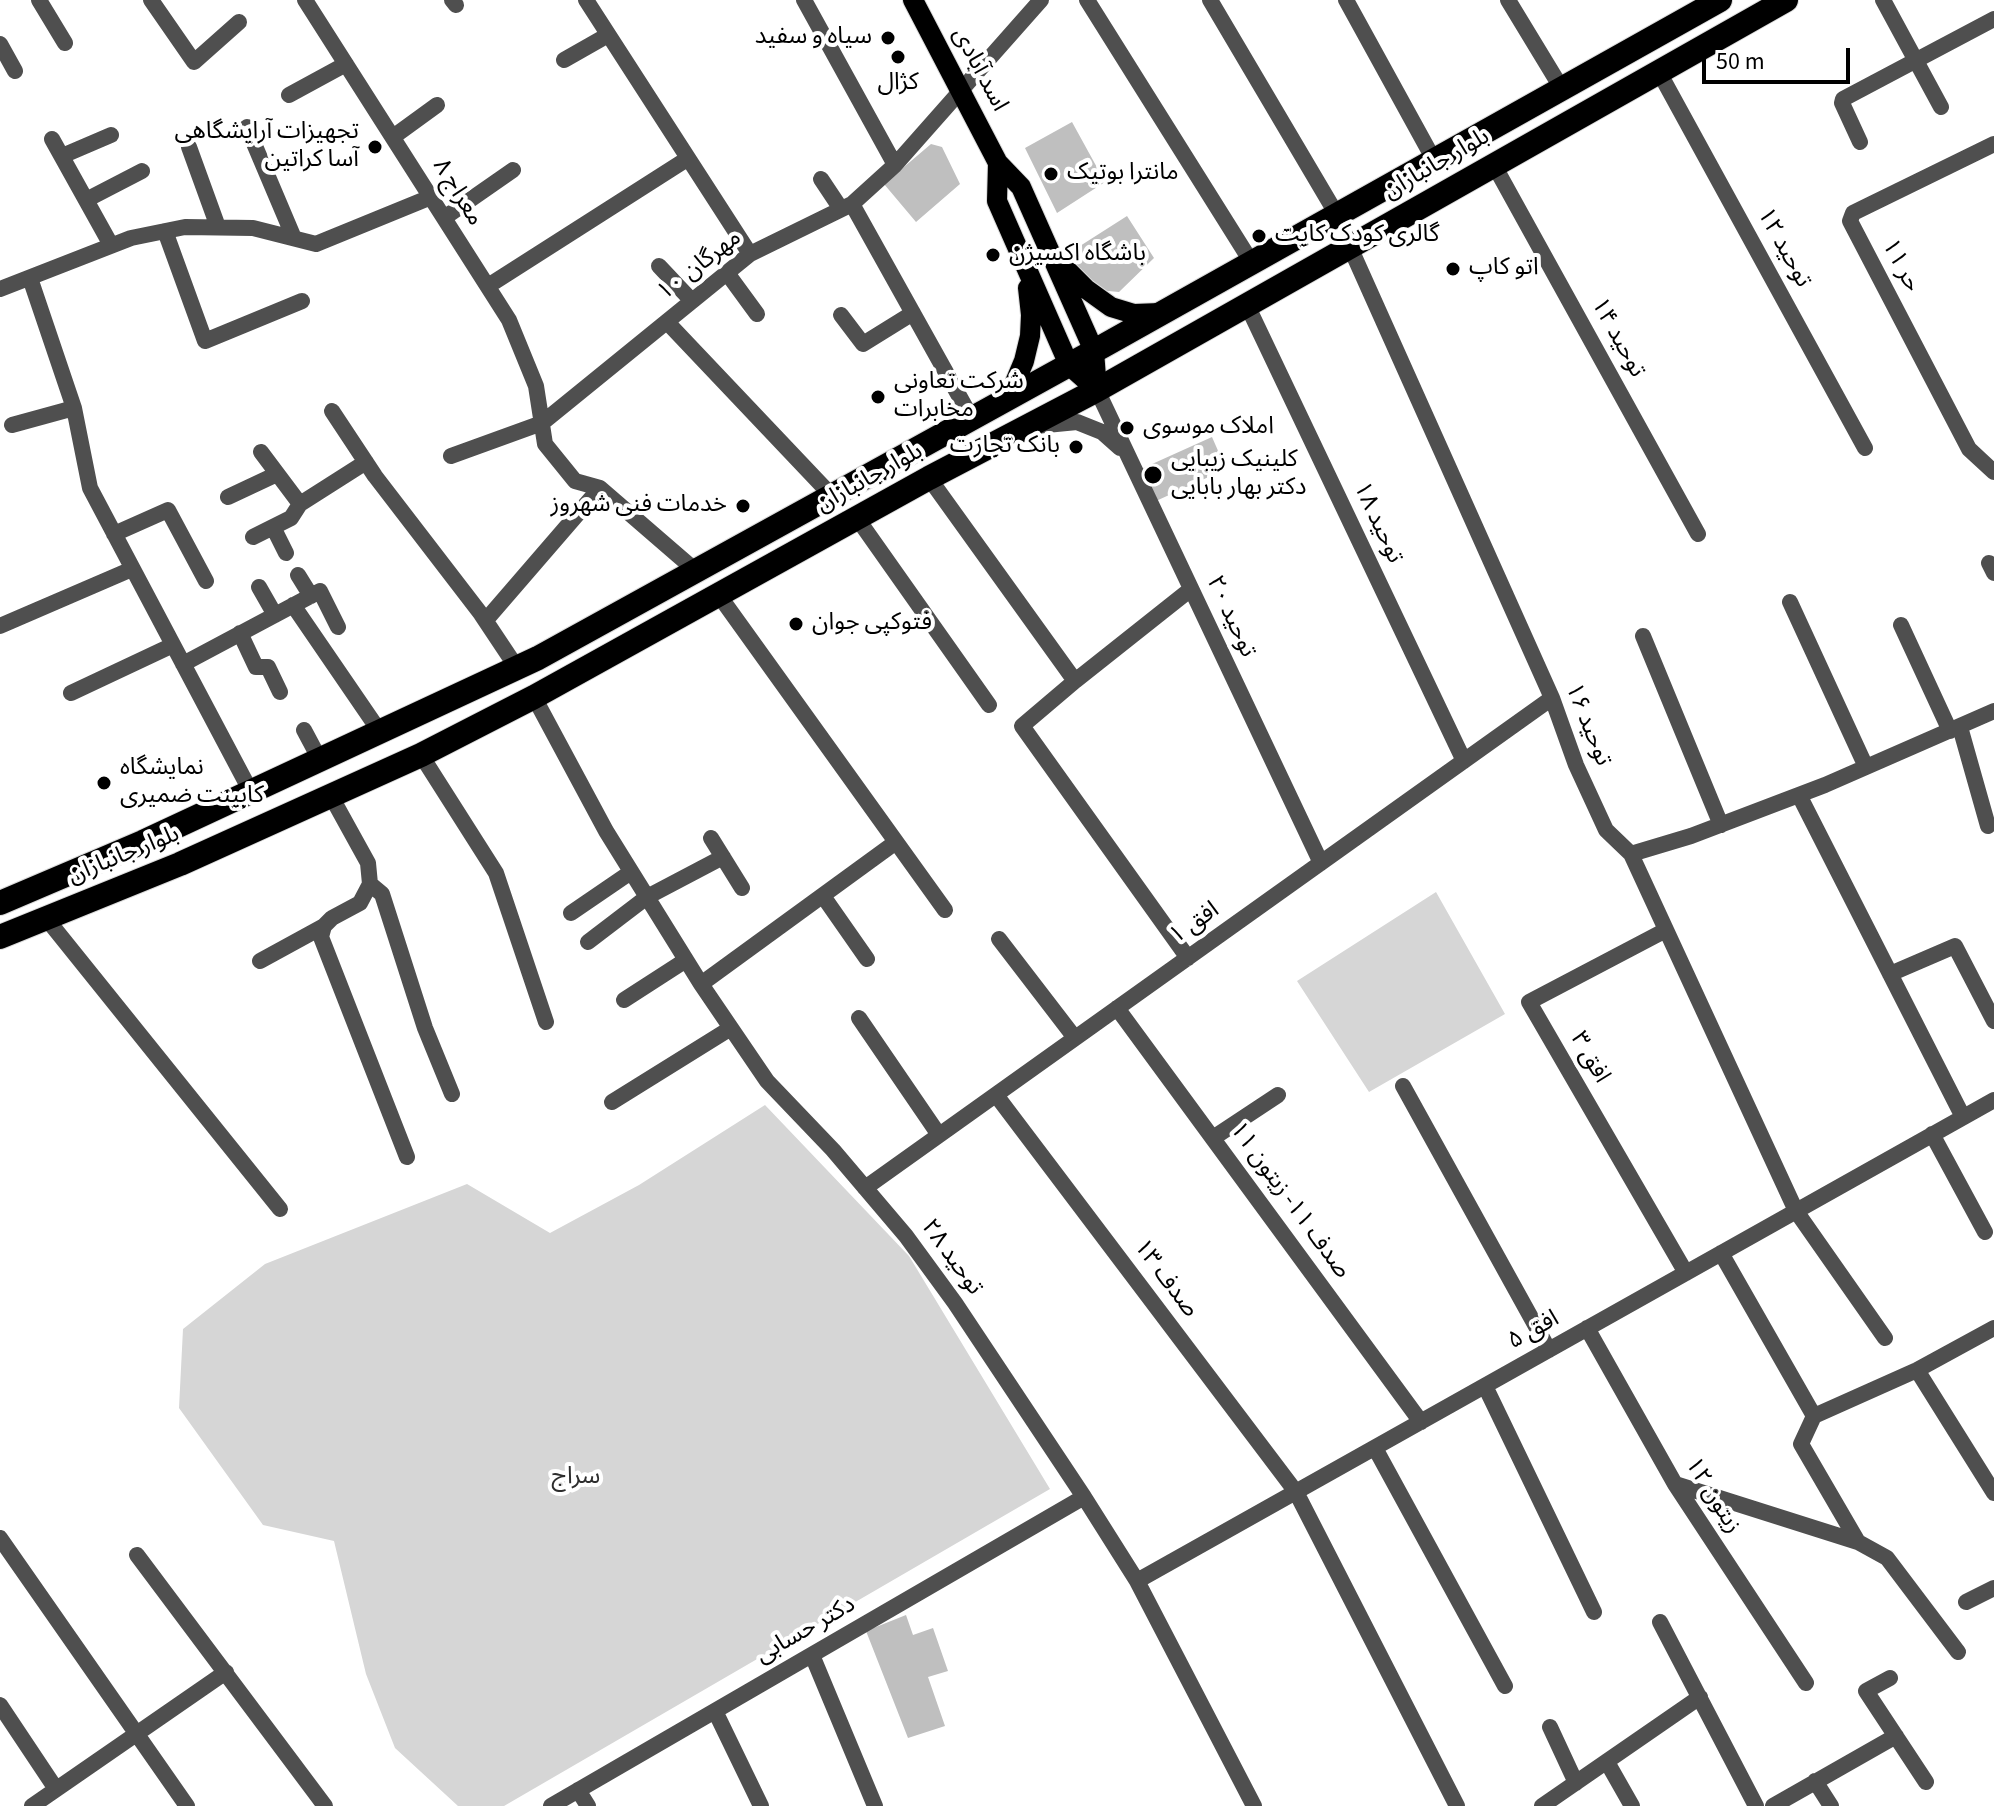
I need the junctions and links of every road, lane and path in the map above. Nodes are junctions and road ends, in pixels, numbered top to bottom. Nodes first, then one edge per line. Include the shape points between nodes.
1 (39, 0) edge
2 (151, 0) edge
3 (305, 0) edge
4 (586, 0) edge
5 (804, 0) edge
6 (913, 0) edge
7 (1041, 0) edge
8 (1087, 0) edge
9 (1210, 0) edge
10 (1346, 0) edge
11 (1508, 0) edge
12 (1720, 0) edge
13 (1786, 0) edge
14 (1883, 0) edge
15 (1994, 19) edge
16 (239, 22) dead end
17 (608, 35) junction
18 (65, 43) dead end
19 (0, 44) edge
20 (1915, 59) junction
21 (564, 60) dead end
22 (346, 64) junction
23 (15, 71) dead end
24 (1659, 72) junction
25 (1562, 89) junction
26 (961, 92) junction
27 (289, 95) dead end
28 (437, 105) dead end
29 (1941, 107) dead end
30 (247, 127) dead end
31 (111, 135) dead end
32 (393, 137) junction
33 (52, 139) dead end
34 (1860, 142) dead end
35 (189, 147) dead end
36 (1993, 147) edge
37 (62, 156) junction
38 (687, 159) junction
39 (1434, 160) junction
40 (998, 163) junction
41 (895, 165) junction
42 (1494, 165) junction
43 (513, 170) dead end
44 (142, 171) dead end
45 (821, 179) dead end
46 (431, 197) junction
47 (86, 200) junction
48 (846, 207) junction
49 (1337, 215) junction
50 (444, 218) junction
51 (218, 227) junction
52 (165, 231) junction
53 (294, 238) junction
54 (111, 245) junction
55 (1350, 247) junction
56 (1050, 253) junction
57 (750, 254) junction
58 (1252, 263) junction
59 (1024, 264) junction
60 (659, 266) dead end
61 (727, 273) junction
62 (30, 278) junction
63 (488, 286) junction
64 (0, 288) edge
65 (302, 301) dead end
66 (692, 301) junction
67 (1247, 305) junction
68 (1164, 312) junction
69 (913, 313) junction
70 (757, 314) dead end
71 (841, 315) dead end
72 (667, 322) junction
73 (1094, 351) junction
74 (1069, 365) junction
75 (1097, 390) junction
76 (1008, 399) junction
77 (74, 408) junction
78 (332, 411) dead end
79 (972, 419) junction
80 (542, 423) junction
81 (12, 425) dead end
82 (1027, 427) junction
83 (1865, 448) dead end
84 (261, 452) dead end
85 (451, 456) dead end
86 (1129, 458) junction
87 (366, 462) junction
88 (1991, 463) edge
89 (277, 474) junction
90 (929, 478) junction
91 (600, 488) junction
92 (832, 496) junction
93 (228, 497) dead end
94 (300, 504) junction
95 (857, 518) junction
96 (273, 527) junction
97 (114, 534) junction
98 (1698, 534) dead end
99 (253, 537) dead end
100 (286, 553) dead end
101 (132, 569) junction
102 (696, 571) junction
103 (298, 575) dead end
104 (206, 581) dead end
105 (259, 587) dead end
106 (1191, 589) junction
107 (718, 594) junction
108 (311, 596) junction
109 (1790, 602) dead end
110 (293, 605) junction
111 (275, 615) junction
112 (486, 620) junction
113 (1901, 625) dead end
114 (0, 626) edge
115 (338, 627) dead end
116 (240, 633) junction
117 (1643, 636) dead end
118 (173, 645) junction
119 (183, 664) junction
120 (517, 668) junction
121 (1075, 681) junction
122 (280, 692) dead end
123 (71, 693) dead end
124 (534, 697) junction
125 (1552, 698) junction
126 (989, 705) dead end
127 (1994, 711) edge
128 (1955, 729) junction
129 (304, 730) dead end
130 (380, 732) junction
131 (421, 755) junction
132 (320, 760) junction
133 (1464, 761) junction
134 (1866, 767) junction
135 (251, 792) junction
136 (1799, 795) junction
137 (331, 796) junction
138 (1721, 825) junction
139 (1988, 826) dead end
140 (711, 838) dead end
141 (896, 842) junction
142 (1631, 854) junction
143 (723, 857) junction
144 (1321, 863) junction
145 (631, 872) junction
146 (370, 884) junction
147 (742, 888) dead end
148 (823, 896) junction
149 (647, 897) junction
150 (0, 903) edge
151 (945, 910) dead end
152 (571, 913) dead end
153 (46, 918) junction
154 (324, 926) junction
155 (1666, 930) junction
156 (0, 937) edge
157 (999, 939) dead end
158 (588, 942) dead end
159 (1188, 958) junction
160 (867, 959) dead end
161 (686, 960) junction
162 (260, 961) dead end
163 (1890, 974) junction
164 (701, 984) junction
165 (624, 1000) dead end
166 (1117, 1008) junction
167 (859, 1018) dead end
168 (1994, 1021) edge
169 (546, 1022) dead end
170 (731, 1028) junction
171 (1075, 1038) junction
172 (1403, 1086) dead end
173 (452, 1094) dead end
174 (996, 1095) junction
175 (1278, 1095) dead end
176 (612, 1102) dead end
177 (1993, 1102) edge
178 (1963, 1117) junction
179 (1932, 1134) junction
180 (939, 1135) junction
181 (1213, 1138) junction
182 (407, 1157) dead end
183 (865, 1188) junction
184 (280, 1209) dead end
185 (1796, 1211) junction
186 (1985, 1232) dead end
187 (1721, 1253) junction
188 (1686, 1273) junction
189 (1587, 1328) junction
190 (1994, 1328) edge
191 (1885, 1338) dead end
192 (1549, 1350) junction
193 (1917, 1370) junction
194 (1485, 1386) junction
195 (1814, 1416) junction
196 (1421, 1422) junction
197 (1375, 1448) junction
198 (1675, 1484) junction
199 (1296, 1492) junction
200 (1994, 1493) edge
201 (1084, 1497) junction
202 (0, 1538) edge
203 (1858, 1542) junction
204 (137, 1555) dead end
205 (1137, 1581) junction
206 (1994, 1588) edge
207 (1966, 1602) dead end
208 (1594, 1612) dead end
209 (1660, 1622) dead end
210 (1958, 1652) dead end
211 (812, 1655) junction
212 (226, 1672) junction
213 (1890, 1678) dead end
214 (1806, 1683) dead end
215 (1505, 1686) dead end
216 (1700, 1697) junction
217 (0, 1705) edge
218 (715, 1711) junction
219 (1550, 1727) dead end
220 (137, 1732) junction
221 (1896, 1736) junction
222 (1607, 1762) junction
223 (1815, 1781) junction
224 (1926, 1782) dead end
225 (1576, 1783) junction
226 (56, 1789) junction
227 (578, 1790) junction
228 (32, 1806) edge
229 (187, 1806) edge
230 (325, 1806) edge
231 (551, 1806) edge
232 (588, 1806) edge
233 (761, 1806) edge
234 (875, 1806) edge
235 (1254, 1806) edge
236 (1457, 1806) edge
237 (1542, 1806) edge
238 (1632, 1806) edge
239 (1756, 1806) edge
240 (1773, 1806) edge
241 (1831, 1806) edge

1 - 18 street
2 - 16 street via 194,62
3 - 22 street, معراج ۸
4 - 17 street
5 - 41 street
6 - 26 main road, اسد آبادی
7 - 26 street, مهرگان ۱۰
8 - 58 street
9 - 49 street
10 - 39 street
11 - 25 street
12 - 25 highway, بلوار جانبازان
13 - 24 highway, بلوار جانبازان
14 - 20 street
15 - 20 street
17 - 21 street
17 - 38 street
19 - 23 street
20 - 29 street
20 - 34 street via 1843,99
22 - 27 street
22 - 32 street, معراج ۸
24 - 42 highway, بلوار جانبازان
24 - 83 street, توحید ۱۲
25 - 39 highway, بلوار جانبازان
26 - 40 main road, اسد آبادی
26 - 41 street, مهرگان ۱۰
28 - 32 street
30 - 53 street
31 - 37 street
32 - 46 street, معراج ۸
33 - 37 street
35 - 51 street
36 - 88 street, حر ۱۱ via 1853,213 1850,221 1969,449
37 - 47 street
38 - 57 street
38 - 63 street
39 - 49 highway, بلوار جانبازان
40 - 56 main road, اسد آبادی via 1021,187
40 - 59 main road, اسد آبادی via 997,201
41 - 48 street, مهرگان ۱۰
42 - 55 highway, بلوار جانبازان
42 - 98 street, توحید ۱۴
43 - 50 street
44 - 47 street
45 - 48 street
46 - 50 street, معراج ۸
46 - 53 street via 316,244
47 - 54 street
48 - 57 street, مهرگان ۱۰
48 - 69 street
49 - 58 highway, بلوار جانبازان
50 - 63 street, معراج ۸
51 - 52 street
51 - 53 street via 253,228
52 - 54 street
52 - 65 street via 205,341
54 - 62 street
55 - 67 highway, بلوار جانبازان
55 - 125 street, توحید ۱۶
56 - 68 main road via 1111,307 1134,314
56 - 73 main road, اسد آبادی
57 - 61 street, مهرگان ۱۰
58 - 68 highway, بلوار جانبازان
59 - 74 main road, اسد آبادی
59 - 76 main road via 1030,336
60 - 66 street
61 - 66 street, مهرگان ۱۰
61 - 70 street
62 - 64 street
62 - 77 street
63 - 80 street, معراج ۸ via 509,320 536,386
66 - 72 street, مهرگان ۱۰
67 - 75 highway, بلوار جانبازان
67 - 133 street, توحید ۱۸
68 - 73 highway, بلوار جانبازان
69 - 71 street via 863,344
69 - 79 street
72 - 80 street, مهرگان ۱۰
72 - 92 street
73 - 74 highway, بلوار جانبازان
73 - 75 main road, اسد آبادی
74 - 75 main road
74 - 76 highway, بلوار جانبازان
75 - 82 highway, بلوار جانبازان
75 - 86 street, توحید ۲۰
76 - 79 highway, بلوار جانبازان
77 - 81 street
77 - 97 street via 90,488
78 - 87 street
79 - 92 highway, بلوار جانبازان
80 - 85 street, مهرگان ۱۰
80 - 91 street, معراج ۸ via 545,444 575,481
82 - 86 street via 1077,422 1102,432
82 - 90 highway, بلوار جانبازان
84 - 89 street
86 - 106 street, توحید ۲۰
87 - 94 street
87 - 112 street
89 - 93 street
89 - 94 street
90 - 95 highway, بلوار جانبازان
90 - 121 street
91 - 102 street, معراج ۸
91 - 112 street
92 - 102 highway, بلوار جانبازان
94 - 96 street via 291,518
95 - 107 highway, بلوار جانبازان
95 - 126 street
96 - 99 street
96 - 100 street
97 - 101 street
97 - 104 street via 168,510
101 - 114 street
101 - 118 street
102 - 120 highway, بلوار جانبازان
103 - 108 street
105 - 111 street
106 - 121 street
106 - 144 street, توحید ۲۰
107 - 124 highway, بلوار جانبازان
107 - 141 street
108 - 110 street
108 - 115 street via 320,591
109 - 134 street
110 - 111 street
110 - 130 street
111 - 116 street
112 - 120 street
113 - 128 street
116 - 119 street
116 - 122 street via 256,667 268,667
117 - 138 street
118 - 119 street
118 - 123 street
119 - 135 street
120 - 130 highway, بلوار جانبازان
121 - 159 street via 1022,726
124 - 131 highway, بلوار جانبازان
124 - 145 street, توحید ۲۸
125 - 133 street, افق ۱
125 - 142 street, توحید ۱۶ via 1606,830
127 - 128 street
128 - 134 street
128 - 139 street
129 - 132 street
130 - 132 highway, بلوار جانبازان
131 - 137 highway, بلوار جانبازان
131 - 169 street via 496,873
132 - 135 highway, بلوار جانبازان
133 - 144 street, افق ۱
134 - 136 street
135 - 150 highway, بلوار جانبازان
136 - 138 street
136 - 163 street
137 - 146 street via 368,863
137 - 153 highway, بلوار جانبازان
138 - 142 street
140 - 143 street
141 - 148 street
141 - 151 street
142 - 155 street, توحید ۱۶
143 - 147 street
143 - 149 street
144 - 159 street, افق ۱
145 - 149 street, توحید ۲۸
145 - 152 street
146 - 154 street via 360,903
146 - 173 street via 382,894
148 - 160 street
148 - 164 street
149 - 158 street
149 - 161 street, توحید ۲۸
153 - 156 highway, بلوار جانبازان
153 - 184 street
154 - 162 street
154 - 182 street via 324,947
155 - 185 street, توحید ۱۶
155 - 188 street, افق ۳ via 1529,1002
157 - 171 street
159 - 166 street, افق ۱
161 - 164 street, توحید ۲۸
161 - 165 street
163 - 168 street via 1955,946
163 - 178 street
164 - 170 street, توحید ۲۸
166 - 171 street, افق ۱
166 - 181 street, صدف ۱۱- زیتون ۱۱
167 - 180 street
170 - 176 street
170 - 183 street, توحید ۲۸ via 767,1081
171 - 174 street, افق ۱
172 - 192 street
174 - 180 street, افق ۱
174 - 199 street, صدف ۱۳
175 - 181 street
177 - 178 street, افق ۵
178 - 179 street, افق ۵
179 - 185 street, افق ۵
179 - 186 street
180 - 183 street, افق ۱
181 - 196 street, صدف ۱۱- زیتون ۱۱
183 - 201 street, توحید ۲۸ via 955,1303
185 - 187 street, افق ۵
185 - 191 street, توحید ۱۶
187 - 188 street, افق ۵
187 - 195 street
188 - 189 street, افق ۵
189 - 192 street, افق ۵
189 - 198 street, زیتون ۱۲
190 - 193 street
192 - 194 street, افق ۵
193 - 195 street
193 - 200 street
194 - 196 street, افق ۵
194 - 208 street
195 - 203 street via 1801,1444
196 - 197 street, افق ۵
197 - 199 street, افق ۵
197 - 215 street
198 - 203 street
198 - 214 street, زیتون ۱۲
199 - 205 street
199 - 236 street, صدف ۱۳
201 - 205 street, توحید ۲۸
201 - 211 street, دکتر حسابی
202 - 220 street
203 - 210 street via 1887,1558
204 - 212 street
205 - 235 street, توحید ۲۸
206 - 207 street
209 - 216 street
211 - 218 street, دکتر حسابی
211 - 234 street
212 - 220 street
212 - 230 street
213 - 221 street via 1866,1691
216 - 222 street
216 - 239 street
217 - 226 street
218 - 227 street, دکتر حسابی
218 - 233 street
219 - 225 street
220 - 226 street
220 - 229 street
221 - 223 street
221 - 224 street
222 - 225 street
222 - 238 street
223 - 240 street
223 - 241 street
225 - 237 street
226 - 228 street
227 - 231 street, دکتر حسابی
227 - 232 street

